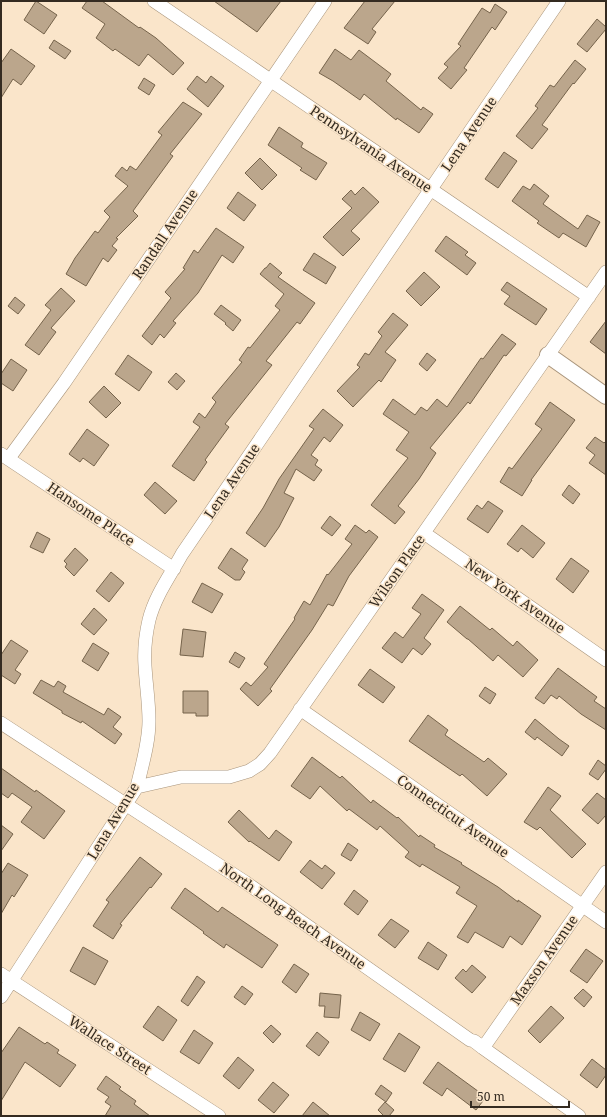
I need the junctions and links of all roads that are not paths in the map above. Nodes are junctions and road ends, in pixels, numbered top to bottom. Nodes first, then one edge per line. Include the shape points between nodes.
1 (154, 1) edge
2 (324, 1) edge
3 (559, 1) edge
4 (271, 80) junction
5 (431, 189) junction
6 (606, 272) edge
7 (589, 297) junction
8 (548, 355) junction
9 (606, 396) edge
10 (5, 456) edge
11 (424, 533) junction
12 (174, 569) junction
13 (606, 660) edge
14 (300, 709) junction
15 (1, 723) edge
16 (137, 787) junction
17 (126, 804) junction
18 (606, 872) edge
19 (582, 906) junction
20 (606, 922) edge
21 (6, 977) edge
22 (1, 997) edge
23 (483, 1048) junction
24 (219, 1116) edge
25 (580, 1116) edge

1 - 4 street, Pennsylvania Avenue
2 - 4 street, Randall Avenue
3 - 5 street, Lena Avenue
4 - 5 street, Pennsylvania Avenue
4 - 10 street, Randall Avenue via 64,383
5 - 7 street, Pennsylvania Avenue
5 - 12 street, Lena Avenue
6 - 7 street, Wilson Place
7 - 8 street, Wilson Place
8 - 9 street
8 - 11 street, Wilson Place
10 - 12 street, Hansome Place
11 - 13 street, New York Avenue
11 - 14 street, Wilson Place
12 - 16 street, Lena Avenue via 157,597 146,633 145,664 149,722
14 - 16 street, Wilson Place via 270,753 250,771 229,777 181,777
14 - 19 street, Connecticut Avenue
15 - 17 street, North Long Beach Avenue
16 - 17 street, Lena Avenue
17 - 21 street, Lena Avenue
17 - 23 street, North Long Beach Avenue via 246,882
18 - 19 street, Maxson Avenue
19 - 20 street, Connecticut Avenue
19 - 23 street, Maxson Avenue
21 - 22 street, Lena Avenue
21 - 24 street, Wallace Street
23 - 25 street, North Long Beach Avenue

